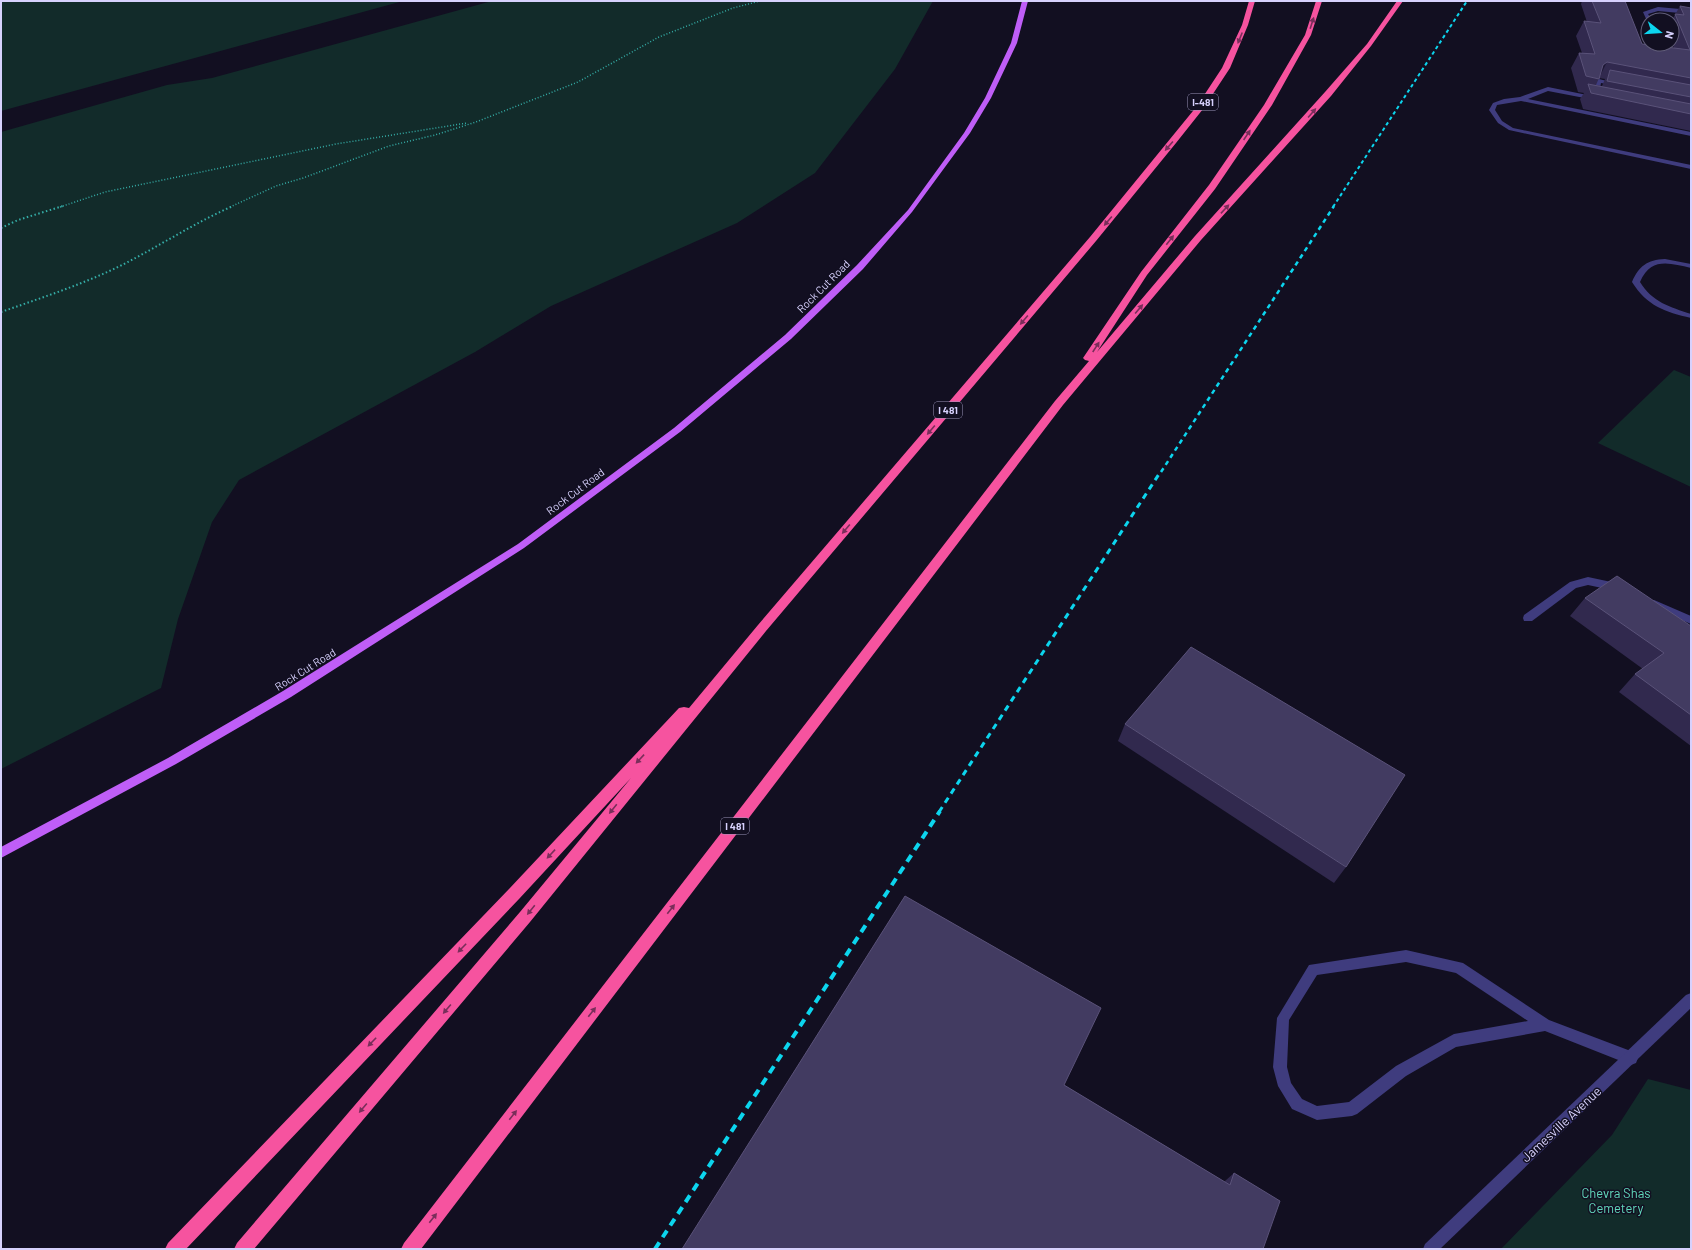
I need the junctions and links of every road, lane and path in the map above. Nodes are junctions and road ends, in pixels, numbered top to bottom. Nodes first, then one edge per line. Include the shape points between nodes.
1 (760, 1) edge
2 (1025, 1) edge
3 (1252, 1) edge
4 (1319, 1) edge
5 (1400, 1) edge
6 (1648, 12) edge
7 (1691, 12) edge
8 (1622, 85) edge
9 (1594, 98) junction
10 (1521, 99) junction
11 (1602, 100) edge
12 (476, 122) junction
13 (1691, 134) edge
14 (1691, 167) edge
15 (1132, 191) joint
16 (1, 228) edge
17 (1691, 266) edge
18 (1, 312) edge
19 (1691, 316) edge
20 (1059, 403) junction
21 (1628, 592) edge
22 (1642, 598) edge
23 (1528, 618) dead end
24 (1691, 620) edge
25 (762, 628) junction
26 (1, 853) edge
27 (1691, 998) edge
28 (1545, 1025) junction
29 (1631, 1058) junction
30 (174, 1249) edge
31 (243, 1249) edge
32 (410, 1249) edge
33 (1430, 1249) edge

1 - 12 path via 733,8 659,37 578,82
2 - 26 main road, Rock Cut Road via 1014,43 988,98 967,133 910,211 860,267 788,337 683,425 521,546 301,686 172,761
3 -> 15 highway, I-481 via 1245,25 1226,68 1187,123
20 -> 4 highway via 1144,274 1212,187 1268,105 1308,35
20 -> 5 highway, I 481 via 1198,238 1328,94
6 - 7 street via 1658,9
8 - 9 street via 1599,81
9 - 10 street via 1548,89
9 - 11 street
10 - 13 street
10 - 14 street via 1495,104 1492,110 1500,122 1511,129
12 - 16 path via 336,144 126,187 18,220
12 - 18 path via 389,146 276,186 203,219 76,286
15 -> 25 highway, I 481
17 - 19 street via 1663,261 1650,264 1642,269 1636,282 1642,293 1654,304
32 -> 20 highway, I 481
21 - 23 street via 1614,586 1588,581 1573,585
22 - 24 street
25 -> 30 highway via 514,894
25 -> 31 highway, I 481 via 525,917
27 - 29 street, Jamesville Avenue
28 - 28 street via 1454,1041 1401,1071 1352,1109 1317,1113 1297,1104 1285,1086 1280,1067 1283,1018 1313,969 1406,956 1459,968
28 - 29 street
29 - 33 street, Jamesville Avenue

